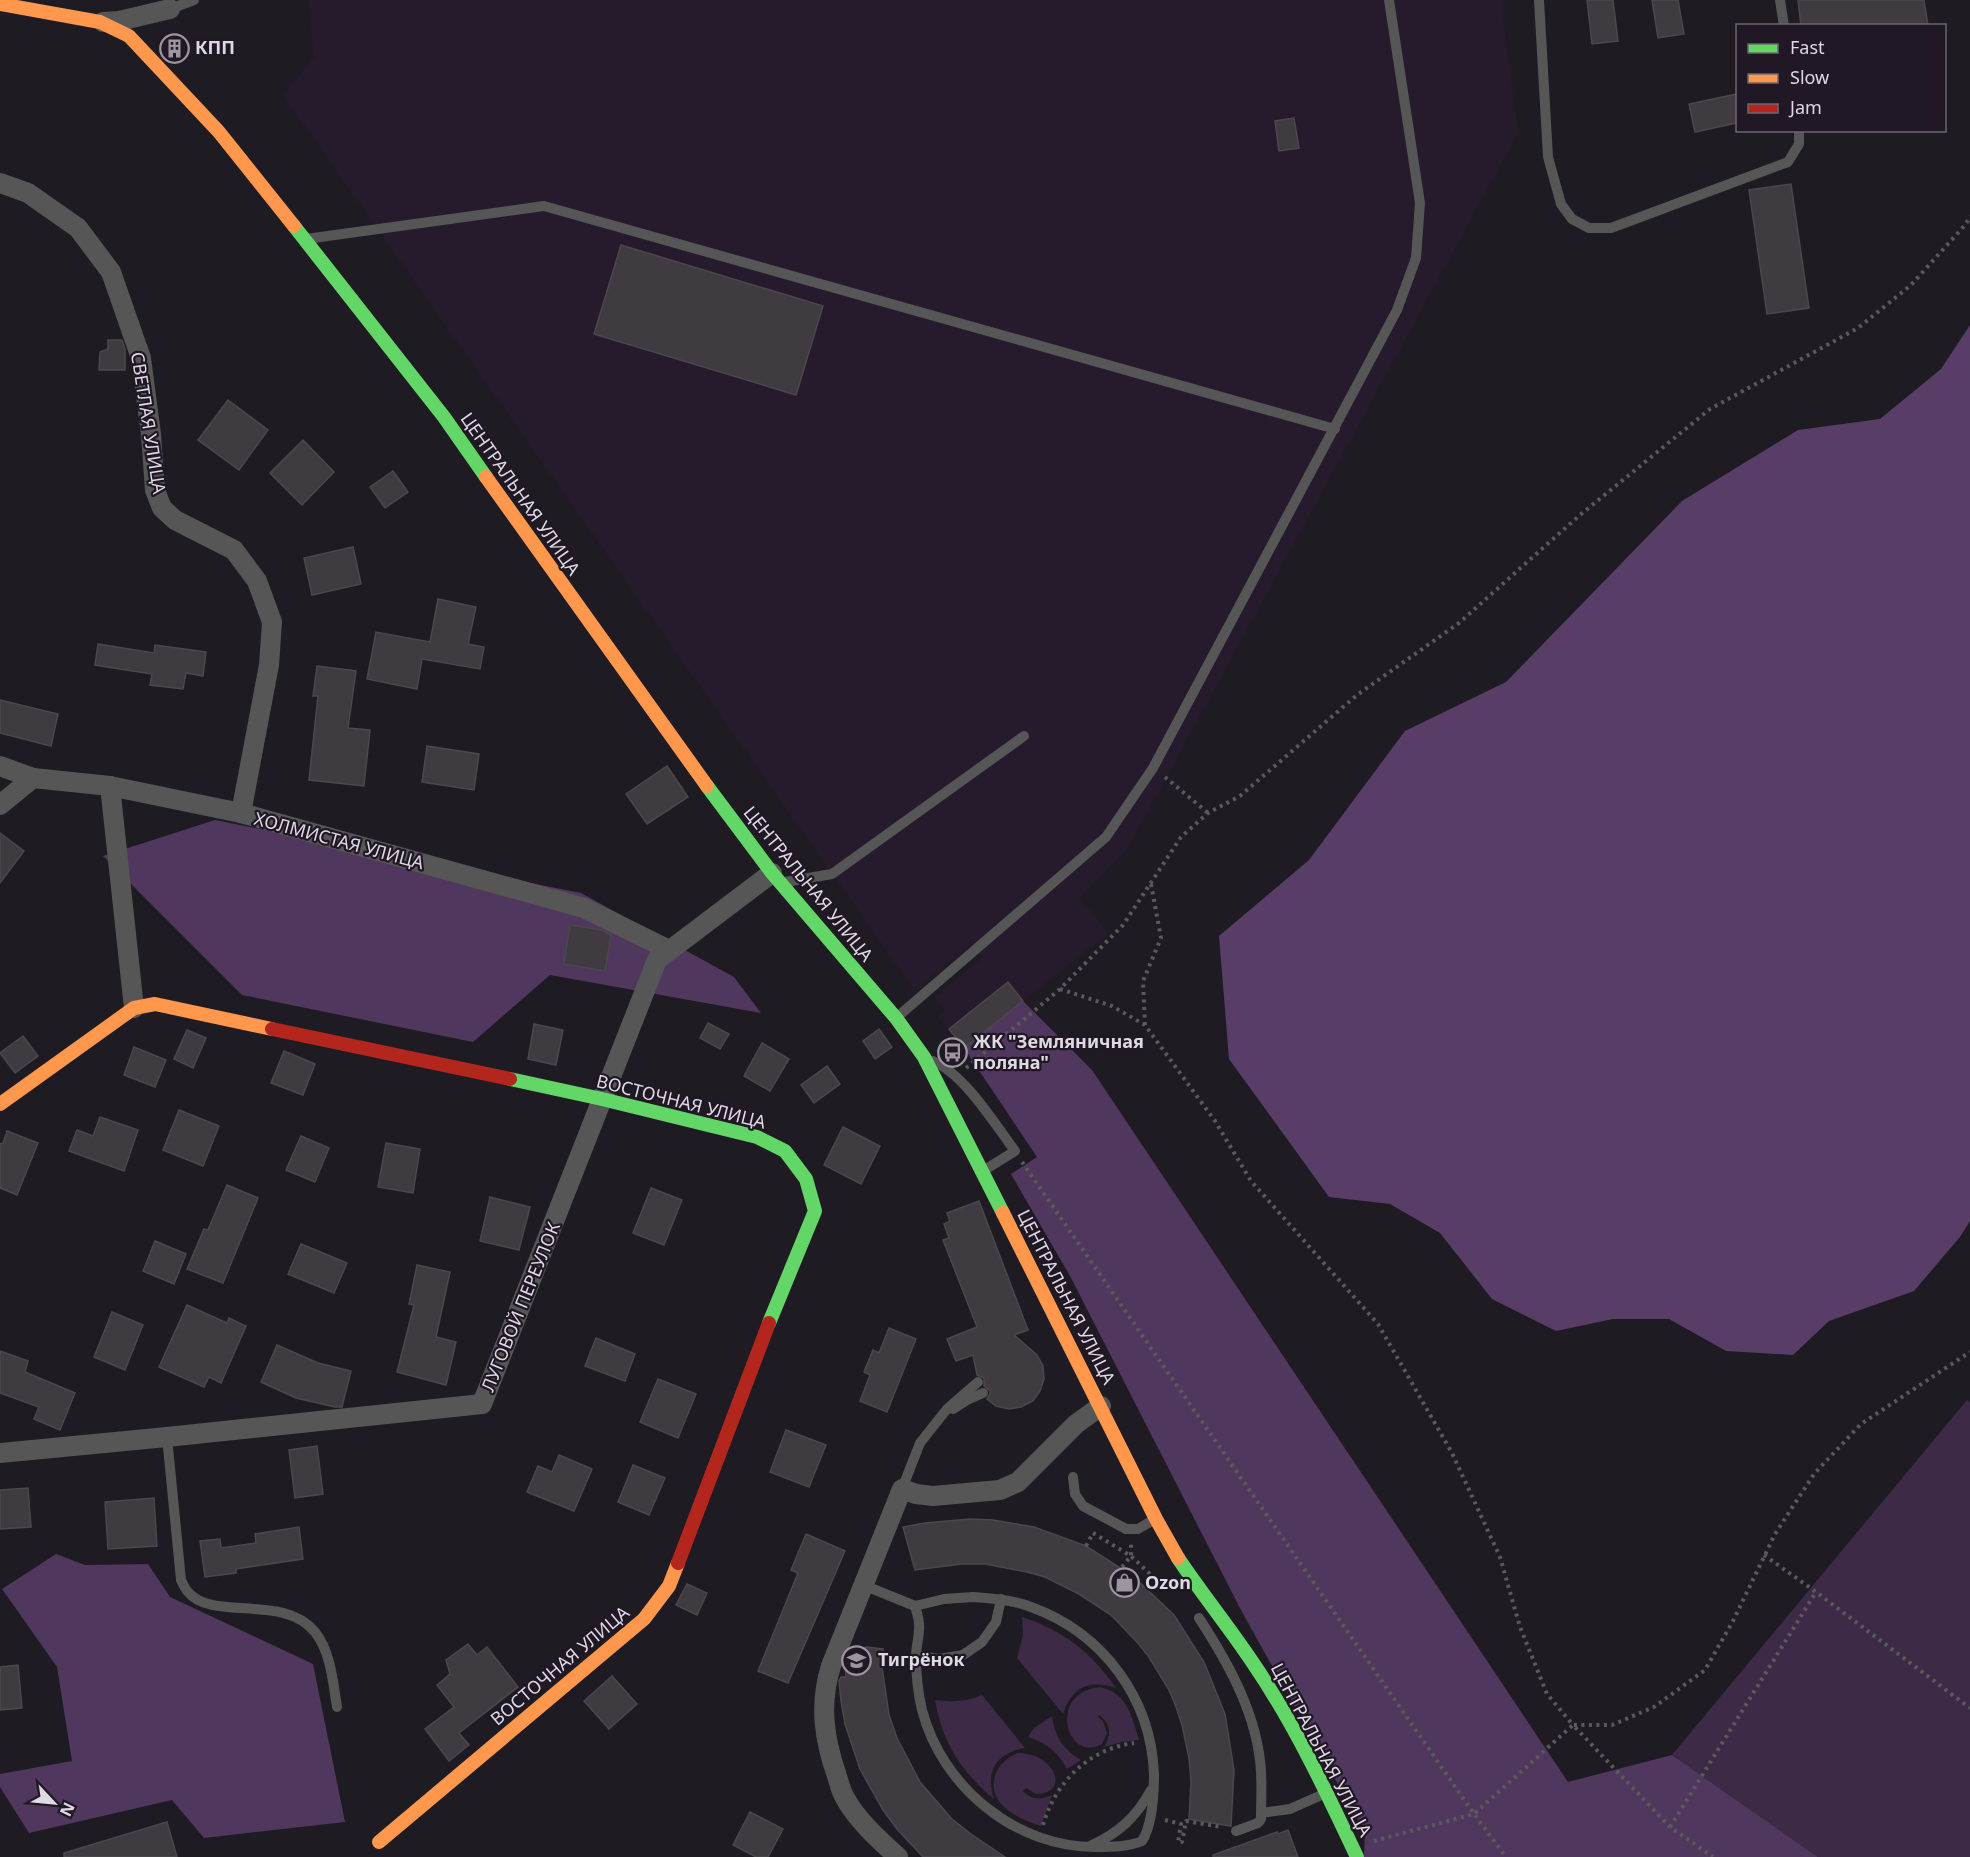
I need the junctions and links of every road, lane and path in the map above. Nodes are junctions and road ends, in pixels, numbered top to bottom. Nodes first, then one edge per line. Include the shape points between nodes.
1 (194, 0) edge
2 (1389, 0) edge
3 (1539, 0) edge
4 (1780, 0) edge
5 (0, 4) edge
6 (170, 9) joint
7 (100, 22) junction
8 (1784, 24) edge
9 (1799, 132) edge
10 (0, 183) edge
11 (1970, 216) edge
12 (304, 240) junction
13 (1335, 429) junction
14 (1024, 736) dead end
15 (0, 766) edge
16 (1153, 768) junction
17 (33, 778) junction
18 (110, 786) junction
19 (0, 805) edge
20 (240, 813) junction
21 (1208, 813) junction
22 (776, 878) junction
23 (1151, 883) junction
24 (669, 950) junction
25 (1060, 989) junction
26 (134, 1008) junction
27 (896, 1018) junction
28 (1145, 1025) junction
29 (924, 1057) junction
30 (956, 1076) junction
31 (602, 1099) junction
32 (0, 1104) edge
33 (1015, 1151) junction
34 (983, 1171) junction
35 (1970, 1352) edge
36 (978, 1382) dead end
37 (983, 1393) dead end
38 (1101, 1406) junction
39 (934, 1424) junction
40 (166, 1437) junction
41 (0, 1453) edge
42 (1073, 1477) dead end
43 (902, 1489) junction
44 (1156, 1519) junction
45 (1093, 1533) dead end
46 (1764, 1555) junction
47 (1131, 1556) junction
48 (1122, 1567) dead end
49 (863, 1585) junction
50 (1816, 1592) junction
51 (1001, 1599) junction
52 (1176, 1599) dead end
53 (915, 1606) junction
54 (1199, 1618) dead end
55 (916, 1655) junction
56 (337, 1707) dead end
57 (1970, 1708) edge
58 (1573, 1725) junction
59 (1150, 1741) junction
60 (1154, 1784) junction
61 (1327, 1792) junction
62 (1261, 1813) junction
63 (1474, 1814) junction
64 (1176, 1823) dead end
65 (1670, 1827) junction
66 (1234, 1829) joint
67 (1040, 1837) junction
68 (379, 1842) dead end
69 (1087, 1847) junction
70 (1355, 1852) edge
71 (898, 1857) edge
72 (1506, 1857) edge
73 (1713, 1857) edge

1 - 6 lane
2 - 13 lane via 1420,203 1416,258 1397,310
3 - 9 lane via 1548,157 1561,204 1572,219 1589,228 1611,228 1788,162 1798,144
4 - 8 lane
5 - 7 street, ЦЕНТРАЛЬНАЯ УЛИЦА
6 - 7 street
7 - 12 street, ЦЕНТРАЛЬНАЯ УЛИЦА via 129,36 219,132
10 - 20 street, СВЕТЛАЯ УЛИЦА via 28,193 78,228 111,272 141,358 155,490 162,508 175,520 234,550 257,581 272,622 269,664
11 - 21 path via 1911,285 1858,328 1710,409 1580,515 1459,623 1357,695 1240,796
12 - 13 lane via 544,206
12 - 22 street, ЦЕНТРАЛЬНАЯ УЛИЦА via 444,417
13 - 16 lane
14 - 22 lane via 832,874
15 - 17 street, ХОЛМИСТАЯ УЛИЦА
16 - 21 path
16 - 27 lane via 1106,837
17 - 18 street, ХОЛМИСТАЯ УЛИЦА
17 - 19 street
18 - 20 street, ХОЛМИСТАЯ УЛИЦА
18 - 26 street
20 - 24 street, ХОЛМИСТАЯ УЛИЦА via 584,908
21 - 23 path via 1181,837
22 - 24 street, ЛУГОВОЙ ПЕРЕУЛОК
22 - 27 street, ЦЕНТРАЛЬНАЯ УЛИЦА
23 - 25 path via 1123,925
23 - 28 path via 1161,938 1143,981
24 - 31 street, ЛУГОВОЙ ПЕРЕУЛОК via 657,960
25 - 28 path via 1112,1005
25 - 30 path
26 - 31 street, ВОСТОЧНАЯ УЛИЦА via 155,1004
26 - 32 street
27 - 29 street, ЦЕНТРАЛЬНАЯ УЛИЦА
28 - 58 path via 1215,1121 1251,1181 1378,1324 1452,1453 1500,1557 1520,1627 1547,1694
29 - 30 lane
29 - 34 street, ЦЕНТРАЛЬНАЯ УЛИЦА
30 - 33 lane
31 - 40 street, ЛУГОВОЙ ПЕРЕУЛОК via 482,1404
31 - 68 street, ВОСТОЧНАЯ УЛИЦА via 757,1137 785,1151 806,1179 815,1211 669,1586 644,1619
33 - 34 lane
33 - 63 path
34 - 38 street, ЦЕНТРАЛЬНАЯ УЛИЦА
35 - 46 path via 1860,1424 1814,1474
36 - 39 lane
37 - 39 lane
38 - 43 street via 1076,1424 1018,1482 1000,1490 933,1496
38 - 44 street, ЦЕНТРАЛЬНАЯ УЛИЦА
39 - 43 lane via 920,1443
40 - 41 street, ЛУГОВОЙ ПЕРЕУЛОК
40 - 56 lane via 181,1580 188,1593 202,1602 271,1610 295,1617 315,1632 327,1654
42 - 44 lane via 1075,1494 1083,1506 1126,1528 1138,1528
43 - 49 street
44 - 61 street, ЦЕНТРАЛЬНАЯ УЛИЦА via 1178,1559 1254,1664
45 - 47 path
46 - 50 path
46 - 58 path via 1733,1622 1705,1670 1654,1707 1612,1725
47 - 48 path
47 - 52 path
49 - 53 lane
49 - 71 street via 825,1685 823,1715 828,1750 845,1797 863,1823
50 - 57 path
50 - 65 path
51 - 53 lane via 944,1599
51 - 55 lane via 996,1622 982,1642 963,1655 939,1659
51 - 59 lane via 1057,1617 1103,1652 1136,1700
53 - 55 lane via 920,1626
54 - 62 lane via 1237,1683 1254,1728 1261,1771
55 - 67 lane via 922,1711 945,1763 983,1805 1006,1822
58 - 63 path
58 - 65 path
59 - 60 lane
59 - 67 path via 1110,1748 1083,1763 1053,1799
60 - 69 lane via 1128,1824
60 - 69 lane via 1142,1841 1115,1847
61 - 62 lane via 1290,1809
61 - 70 street, ЦЕНТРАЛЬНАЯ УЛИЦА
62 - 66 lane via 1258,1823
63 - 70 path
63 - 72 path
64 - 66 path via 1181,1824 1178,1842 1182,1842 1186,1821
65 - 73 path
67 - 69 lane

